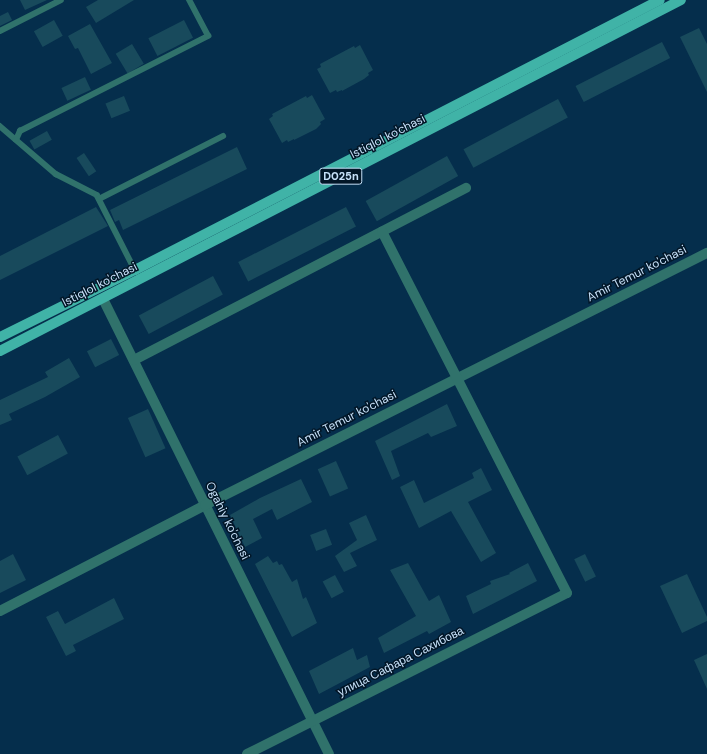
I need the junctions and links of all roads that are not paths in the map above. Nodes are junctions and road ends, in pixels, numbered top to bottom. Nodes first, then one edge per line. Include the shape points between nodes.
1 (62, 0) edge
2 (189, 0) edge
3 (660, 0) edge
4 (681, 0) edge
5 (0, 32) edge
6 (0, 126) edge
7 (223, 136) dead end
8 (16, 140) junction
9 (466, 188) dead end
10 (99, 199) junction
11 (382, 232) junction
12 (707, 253) edge
13 (135, 270) junction
14 (102, 299) junction
15 (0, 336) edge
16 (0, 351) edge
17 (134, 360) junction
18 (457, 378) junction
19 (205, 505) junction
20 (0, 611) edge
21 (312, 721) junction
22 (247, 754) edge
23 (329, 754) edge

1 - 5 lane
2 - 8 lane via 208,36 20,131
3 - 13 main road, Istiqlol ko'chasi / D025n
4 - 14 main road, Istiqlol ko'chasi / D025n
6 - 8 lane
7 - 10 lane
8 - 10 lane via 56,174 97,195
9 - 11 street
10 - 13 lane
11 - 17 street
11 - 18 street
12 - 18 street, Amir Temur ko'chasi
13 - 15 main road, Istiqlol ko'chasi / D025n
14 - 16 main road, Istiqlol ko'chasi / D025n
14 - 17 street, Ogahiy ko'chasi
17 - 19 street, Ogahiy ko'chasi
18 - 19 street, Amir Temur ko'chasi
18 - 21 street, улица Сафара Сахибова via 567,593
19 - 20 street, Amir Temur ko'chasi
19 - 21 street, Ogahiy ko'chasi
21 - 22 street, улица Сафара Сахибова
21 - 23 street, Ogahiy ko'chasi

